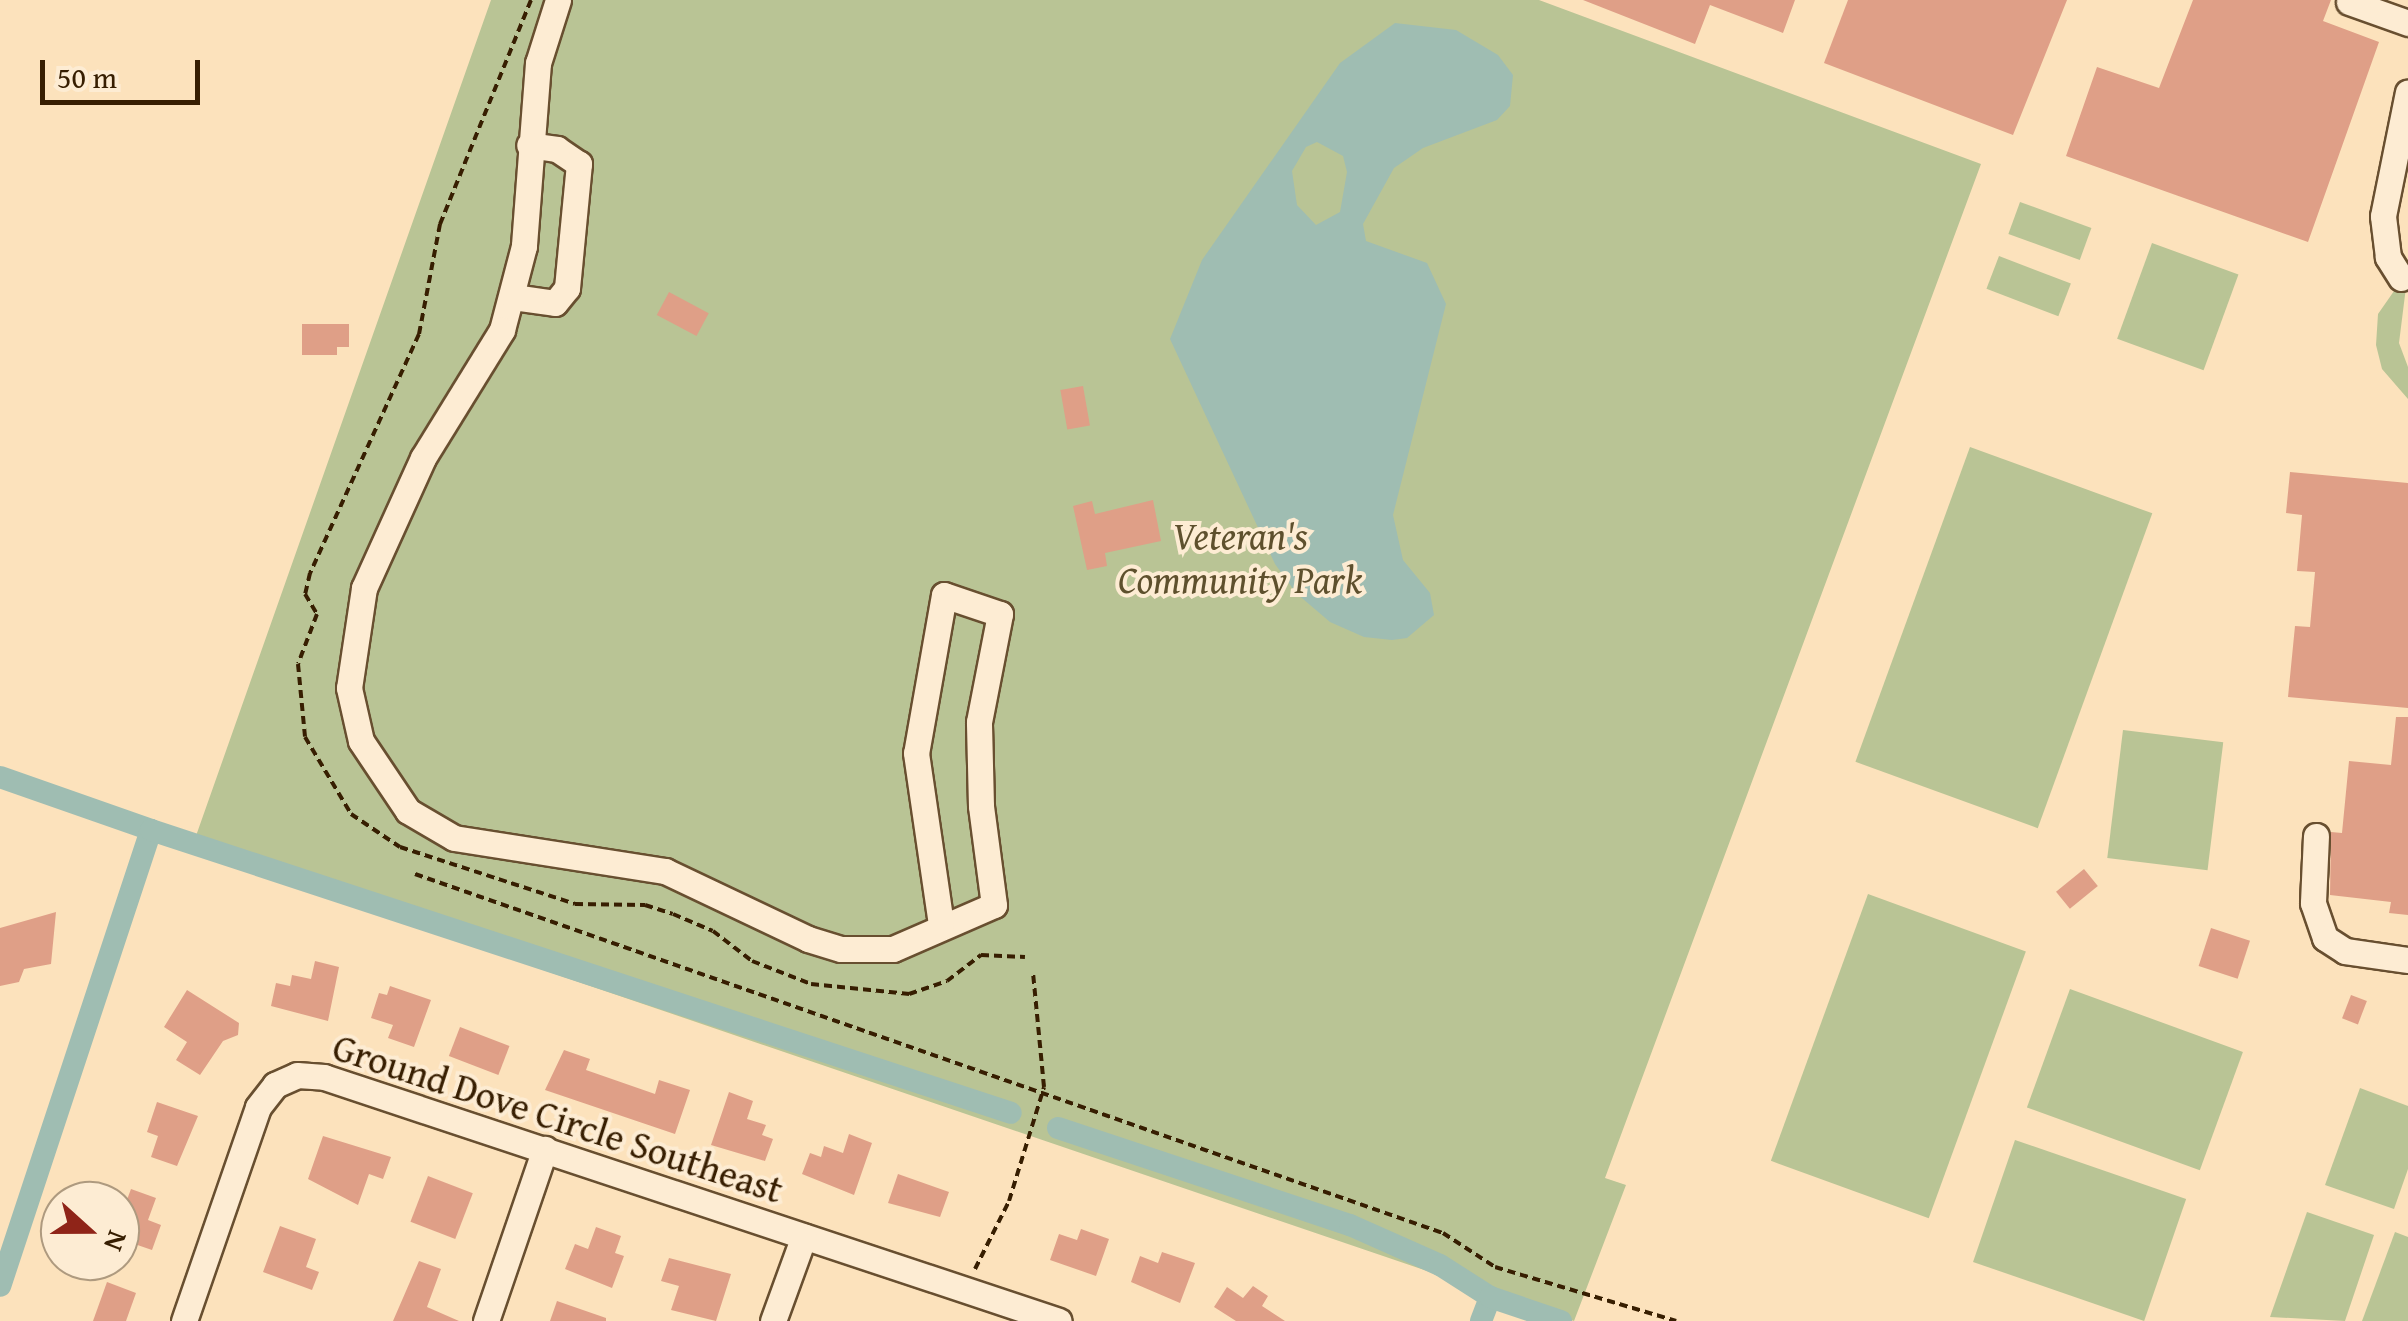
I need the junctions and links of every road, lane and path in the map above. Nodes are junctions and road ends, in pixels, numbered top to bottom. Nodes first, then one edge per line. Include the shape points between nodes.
1 (531, 0) edge
2 (558, 0) edge
3 (2349, 2) edge
4 (2408, 24) edge
5 (2408, 92) edge
6 (530, 146) junction
7 (2398, 187) edge
8 (2400, 278) dead end
9 (513, 297) junction
10 (2316, 836) dead end
11 (416, 874) dead end
12 (941, 924) junction
13 (1025, 956) dead end
14 (2408, 960) edge
15 (1033, 973) dead end
16 (1042, 1092) junction
17 (545, 1149) junction
18 (804, 1236) junction
19 (965, 1289) junction
20 (184, 1321) edge
21 (486, 1321) edge
22 (773, 1321) edge
23 (1060, 1321) edge
24 (1676, 1321) edge

1 - 13 path via 440,224 419,334 310,573 305,594 316,614 298,664 305,737 351,814 400,847 576,904 644,904 752,961 812,984 909,994 947,981 981,955
2 - 6 street via 538,63
3 - 4 street
5 - 7 street
6 - 9 street via 524,246
6 - 9 street via 557,149 579,164 566,288 556,303
7 - 8 street via 2386,242
9 - 12 street via 480,371 402,499 364,588 349,688 351,713 376,771 408,811 454,838 665,871 841,949 893,949
10 - 14 street via 2313,904 2325,938 2358,954
11 - 16 path
12 - 12 street via 916,753 944,594 1000,614 979,722 980,806 994,905
15 - 16 path
16 - 19 path via 1009,1201
16 - 24 path via 1443,1233 1495,1266
17 - 18 street, Ground Dove Circle Southeast
17 - 20 street, Ground Dove Circle Southeast via 324,1076 275,1085 258,1106
17 - 21 street
18 - 19 street, Ground Dove Circle Southeast
18 - 22 street
19 - 23 street, Ground Dove Circle Southeast

